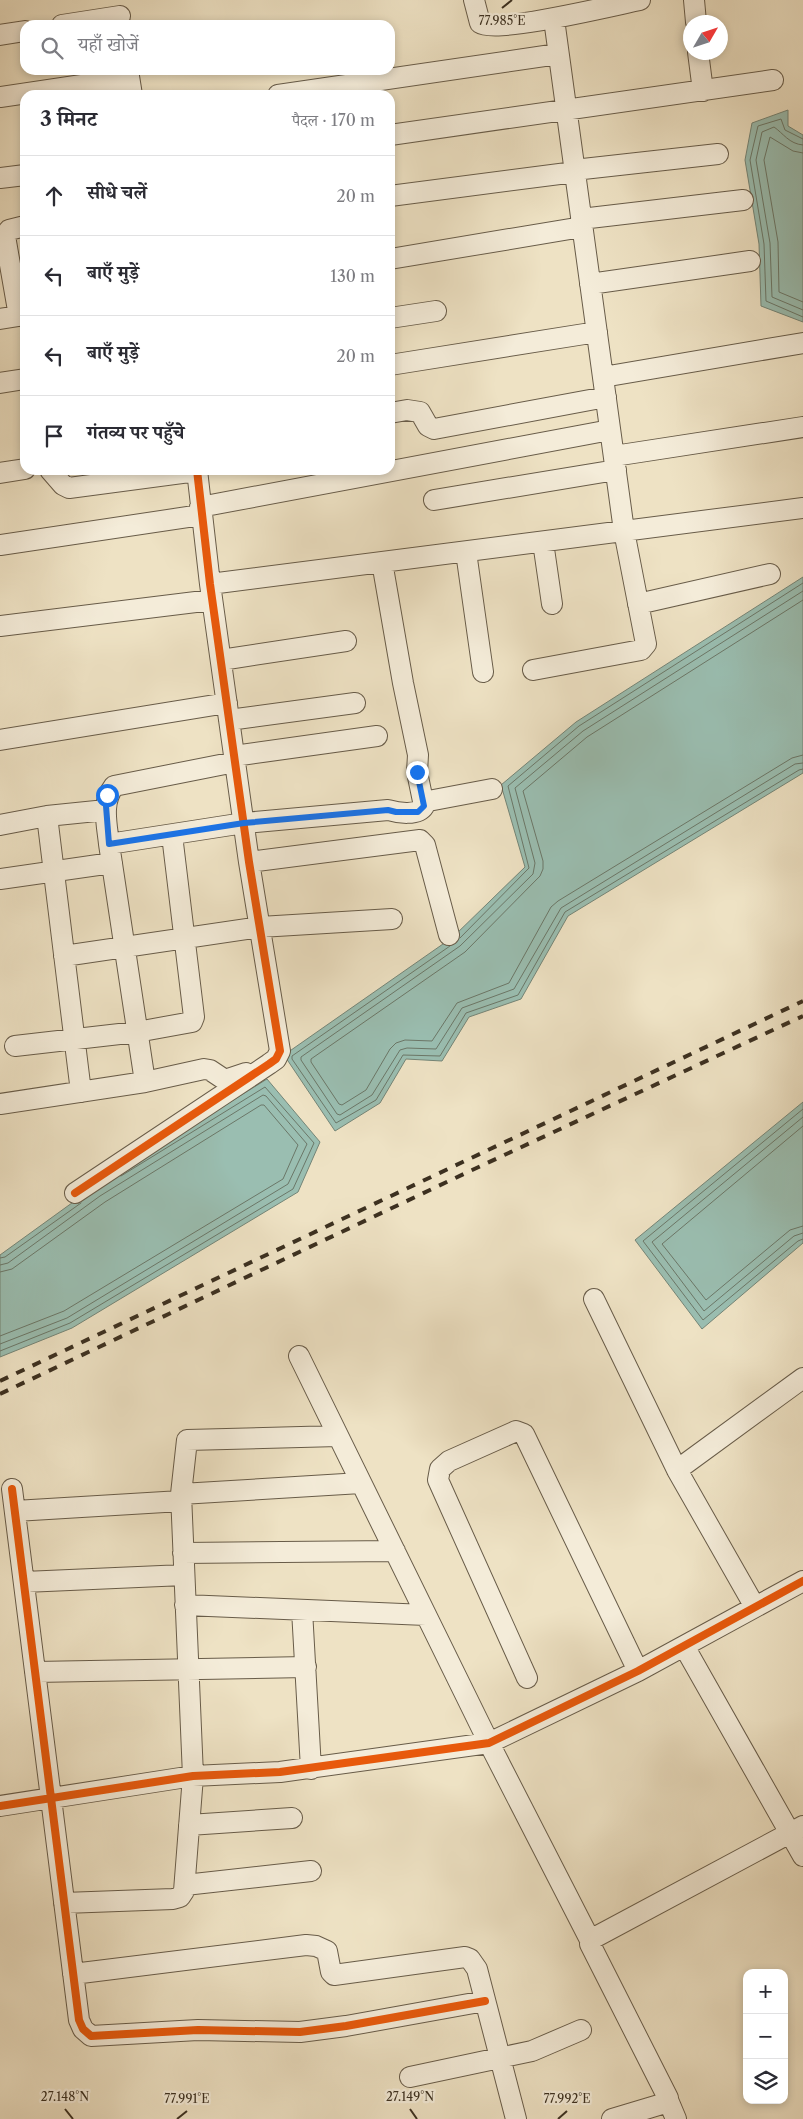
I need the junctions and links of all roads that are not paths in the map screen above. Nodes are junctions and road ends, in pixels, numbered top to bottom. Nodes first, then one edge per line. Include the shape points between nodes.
1 (474, 0) edge
2 (640, 0) edge
3 (694, 0) edge
4 (120, 14) edge
5 (695, 15) edge
6 (554, 18) junction
7 (88, 20) edge
8 (20, 32) edge
9 (0, 35) edge
10 (558, 54) junction
11 (699, 60) edge
12 (773, 80) dead end
13 (130, 81) edge
14 (57, 90) edge
15 (312, 90) edge
16 (703, 90) junction
17 (20, 95) edge
18 (0, 97) edge
19 (566, 111) junction
20 (395, 134) edge
21 (718, 154) dead end
22 (575, 171) junction
23 (20, 176) edge
24 (0, 178) edge
25 (395, 195) edge
26 (743, 200) dead end
27 (582, 223) junction
28 (20, 228) edge
29 (11, 257) edge
30 (395, 258) edge
31 (750, 261) dead end
32 (590, 284) junction
33 (436, 311) dead end
34 (15, 317) edge
35 (395, 317) edge
36 (597, 332) junction
37 (803, 343) edge
38 (395, 364) edge
39 (603, 377) junction
40 (20, 380) edge
41 (0, 383) edge
42 (606, 397) junction
43 (395, 412) edge
44 (803, 427) edge
45 (610, 430) junction
46 (615, 463) junction
47 (20, 470) edge
48 (0, 473) edge
49 (395, 473) edge
50 (54, 475) edge
51 (167, 475) edge
52 (197, 475) edge
53 (383, 475) edge
54 (434, 500) dead end
55 (803, 508) edge
56 (201, 511) junction
57 (624, 531) junction
58 (543, 542) junction
59 (0, 546) edge
60 (466, 552) junction
61 (382, 562) junction
62 (770, 574) dead end
63 (211, 592) junction
64 (552, 604) dead end
65 (638, 604) junction
66 (0, 626) edge
67 (346, 641) dead end
68 (221, 660) junction
69 (533, 670) dead end
70 (483, 672) dead end
71 (355, 703) dead end
72 (228, 711) junction
73 (377, 736) dead end
74 (0, 740) edge
75 (235, 759) junction
76 (492, 789) dead end
77 (423, 802) junction
78 (106, 810) junction
79 (47, 816) junction
80 (244, 823) junction
81 (0, 825) edge
82 (172, 835) junction
83 (110, 853) junction
84 (249, 862) junction
85 (54, 872) junction
86 (0, 879) edge
87 (392, 919) dead end
88 (260, 927) junction
89 (449, 934) dead end
90 (185, 938) junction
91 (125, 947) junction
92 (64, 956) junction
93 (137, 1032) junction
94 (74, 1038) junction
95 (15, 1046) dead end
96 (269, 1064) junction
97 (145, 1082) junction
98 (81, 1092) junction
99 (0, 1104) edge
100 (75, 1193) dead end
101 (594, 1299) dead end
102 (299, 1356) dead end
103 (803, 1378) edge
104 (338, 1436) junction
105 (677, 1470) junction
106 (361, 1483) junction
107 (12, 1489) dead end
108 (181, 1498) junction
109 (15, 1511) junction
110 (394, 1551) junction
111 (183, 1553) junction
112 (184, 1575) junction
113 (803, 1581) edge
114 (24, 1582) junction
115 (185, 1605) junction
116 (755, 1607) junction
117 (302, 1610) junction
118 (426, 1614) junction
119 (684, 1646) junction
120 (306, 1667) junction
121 (188, 1670) junction
122 (638, 1671) junction
123 (35, 1672) junction
124 (527, 1678) dead end
125 (489, 1743) junction
126 (311, 1769) junction
127 (192, 1776) junction
128 (51, 1799) junction
129 (0, 1806) edge
130 (292, 1818) dead end
131 (189, 1825) junction
132 (796, 1829) edge
133 (803, 1856) edge
134 (311, 1871) dead end
135 (185, 1885) junction
136 (64, 1903) junction
137 (590, 1940) junction
138 (73, 1974) junction
139 (485, 2001) junction
140 (581, 2030) dead end
141 (500, 2059) junction
142 (410, 2078) dead end
143 (668, 2100) junction
144 (516, 2119) edge
145 (612, 2119) edge
146 (676, 2119) edge

1 - 6 street via 477,17 484,25
2 - 6 street
3 - 5 street
4 - 7 street
6 - 10 street
8 - 9 street
10 - 15 street
10 - 19 street
11 - 16 street
12 - 16 street
13 - 14 street
16 - 19 street
17 - 18 street
19 - 20 street
19 - 22 street
21 - 22 street
22 - 25 street
22 - 27 street
23 - 24 street
26 - 27 street
27 - 30 street
27 - 32 street
28 - 29 street via 6,232
29 - 34 street
31 - 32 street
32 - 36 street
33 - 35 street
36 - 38 street
36 - 39 street
37 - 39 street
39 - 42 street
40 - 41 street
42 - 43 street via 434,429 417,410
42 - 45 street
44 - 46 street
45 - 46 street
45 - 49 street
46 - 54 street
46 - 57 street
47 - 48 street
50 - 51 street via 69,488
52 - 56 street
53 - 56 street
55 - 57 street
56 - 59 street
56 - 63 street
57 - 58 street
57 - 65 street
58 - 60 street
58 - 64 street
60 - 61 street
60 - 70 street
61 - 63 street
61 - 77 street via 402,683 418,755 417,772
62 - 65 street
63 - 66 street
63 - 68 street
65 - 69 street via 646,644 644,649
67 - 68 street
68 - 72 street
71 - 72 street
72 - 74 street
72 - 75 street
73 - 75 street
75 - 78 street via 114,786 107,795
75 - 80 street
76 - 77 street
77 - 80 street via 418,812 388,810
78 - 79 street
78 - 83 street
79 - 81 street
79 - 85 street
80 - 82 street
80 - 84 street
82 - 83 street
82 - 90 street
83 - 85 street
83 - 91 street
84 - 88 street
84 - 89 street via 420,840 425,845
85 - 86 street
85 - 92 street
87 - 88 street
88 - 90 street
88 - 96 street via 281,1047 278,1056
90 - 91 street
90 - 93 street via 194,1019 190,1024
91 - 92 street
91 - 93 street
92 - 94 street
93 - 94 street
93 - 97 street
94 - 95 street
94 - 98 street
96 - 97 street via 225,1080 204,1069
96 - 100 street
97 - 98 street
98 - 99 street
101 - 105 street
102 - 104 street
103 - 105 street
104 - 106 street
104 - 108 street via 188,1439
105 - 116 street
106 - 108 street
106 - 110 street
107 - 109 street
108 - 109 street
108 - 111 street
109 - 114 street
110 - 111 street
110 - 118 street
111 - 112 street
112 - 114 street
112 - 115 street
113 - 116 street
114 - 123 street
115 - 117 street
115 - 121 street
116 - 119 street
117 - 118 street
117 - 120 street
118 - 125 street
119 - 122 street
119 - 132 street
120 - 121 street
120 - 126 street
121 - 123 street
121 - 127 street
122 - 124 street via 524,1434 516,1431 449,1461 440,1469 438,1480
122 - 125 street
123 - 128 street
125 - 126 street
125 - 137 street
126 - 127 street
127 - 128 street
127 - 131 street
128 - 129 street
128 - 136 street
130 - 131 street
131 - 135 street
132 - 133 street
132 - 137 street
134 - 135 street
135 - 136 street via 180,1897 173,1899
136 - 138 street
137 - 143 street
138 - 139 street via 79,2020 83,2029 92,2036 198,2030 300,2032
138 - 139 street via 316,1946 327,1951 334,1975 465,1957 476,1969
139 - 141 street
140 - 141 street via 532,2051
141 - 142 street
141 - 144 street
143 - 145 street
143 - 146 street

